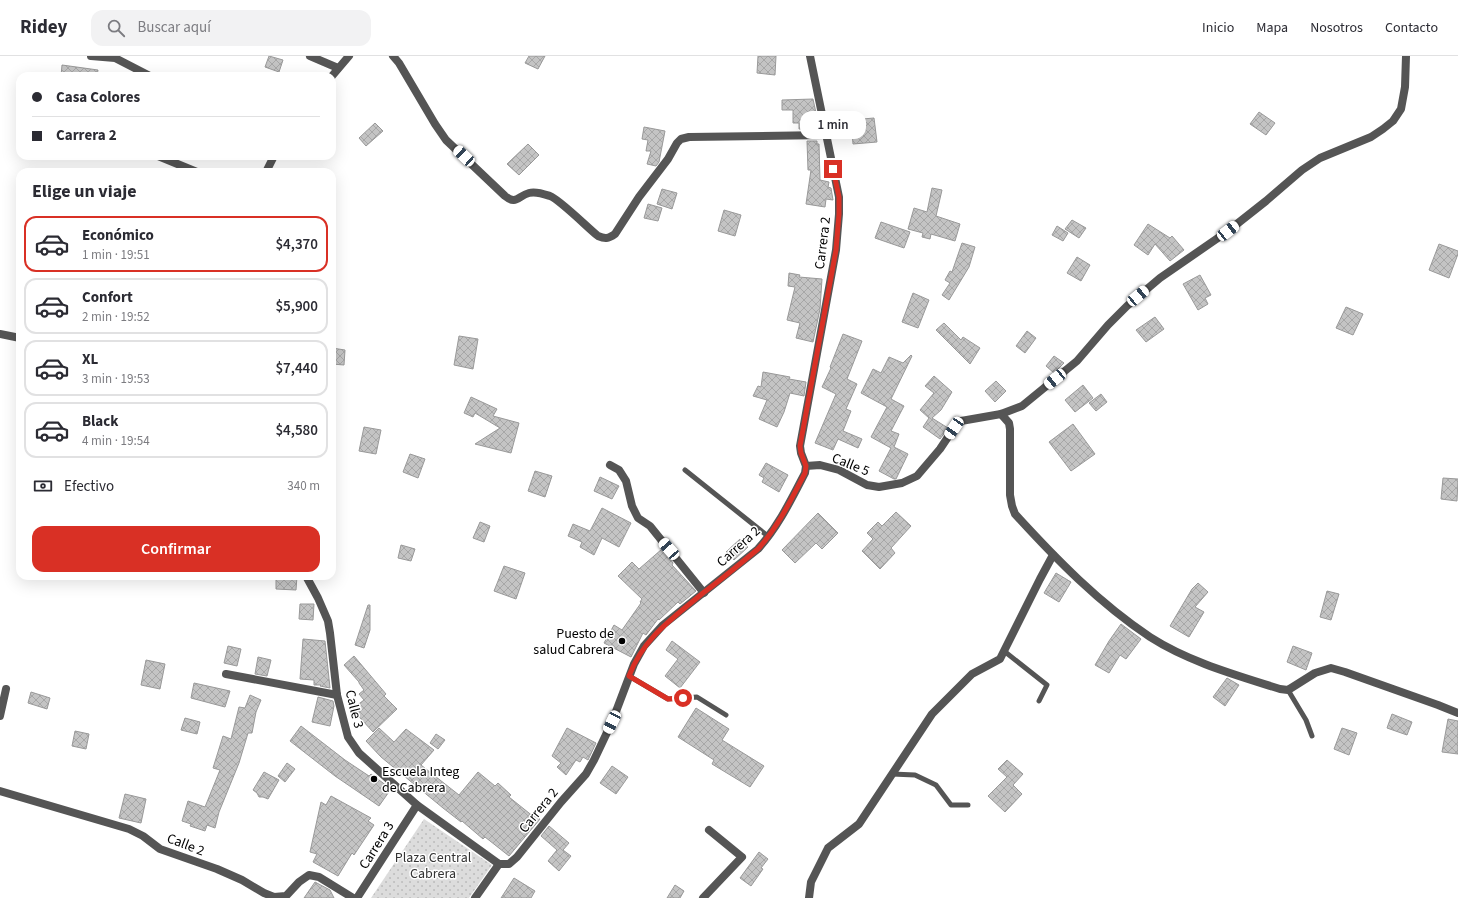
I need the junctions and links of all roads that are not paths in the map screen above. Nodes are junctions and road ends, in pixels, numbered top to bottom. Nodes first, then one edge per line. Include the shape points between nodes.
1 (91, 56) edge
2 (310, 56) edge
3 (349, 56) edge
4 (393, 56) edge
5 (810, 56) edge
6 (1406, 56) edge
7 (338, 68) junction
8 (142, 72) edge
9 (335, 72) edge
10 (826, 135) junction
11 (168, 160) edge
12 (187, 168) edge
13 (0, 334) edge
14 (16, 337) edge
15 (1001, 414) junction
16 (610, 465) dead end
17 (806, 466) junction
18 (685, 470) dead end
19 (769, 537) junction
20 (1053, 555) junction
21 (308, 580) edge
22 (704, 593) junction
23 (1004, 651) junction
24 (226, 674) dead end
25 (629, 676) junction
26 (6, 689) dead end
27 (1288, 690) junction
28 (337, 695) junction
29 (1038, 701) dead end
30 (1458, 713) edge
31 (726, 715) dead end
32 (0, 716) edge
33 (1312, 736) dead end
34 (892, 774) junction
35 (0, 791) edge
36 (417, 805) junction
37 (968, 805) dead end
38 (709, 830) dead end
39 (499, 864) junction
40 (353, 898) edge
41 (357, 898) edge
42 (475, 898) edge
43 (703, 898) edge
44 (809, 898) edge

1 - 8 street via 115,58
2 - 7 street
3 - 7 street
4 - 10 street via 446,140 505,196 515,200 531,192 553,197 604,239 615,234 638,197 660,171 681,139
5 - 10 street, Carrera 2
6 - 15 street, Calle 5 via 1401,109 1383,129 1371,137 1320,158 1302,170 1228,231 1160,278 1132,301 1077,361 1022,406
7 - 9 street
10 - 17 street, Carrera 2 via 839,197 839,214 836,250 800,446
11 - 12 street
13 - 14 street
15 - 17 street, Calle 5 via 961,421 917,476 902,483 879,487 867,485 838,470 820,465
15 - 20 street via 1009,423 1010,430 1012,506 1015,514
16 - 22 street via 618,470 626,481 632,506 638,518 650,526
17 - 19 street, Carrera 2 via 805,473
18 - 19 lane
19 - 22 street, Carrera 2
20 - 23 street
20 - 27 street via 1079,580 1151,637 1202,663
21 - 28 street, Calle 3 via 328,621
22 - 25 street, Carrera 2 via 663,625 644,646
23 - 29 lane via 1047,686
23 - 34 street via 1000,659 972,674 932,714
24 - 28 street
25 - 31 lane via 668,699 697,697
25 - 39 street, Carrera 2 via 612,722 586,774 510,864
26 - 32 street
27 - 30 street via 1315,673 1330,668
27 - 33 lane via 1306,720
28 - 36 street, Calle 3 via 348,737 359,753
34 - 37 lane via 915,775 936,785 951,805
34 - 44 street via 859,824 828,848 811,882
35 - 40 street, Calle 2 via 129,828 160,849 218,869 274,897 286,896 299,882 309,876 319,877
36 - 39 street, Calle 3
36 - 41 street, Carrera 3
38 - 43 street via 742,857
39 - 42 street

